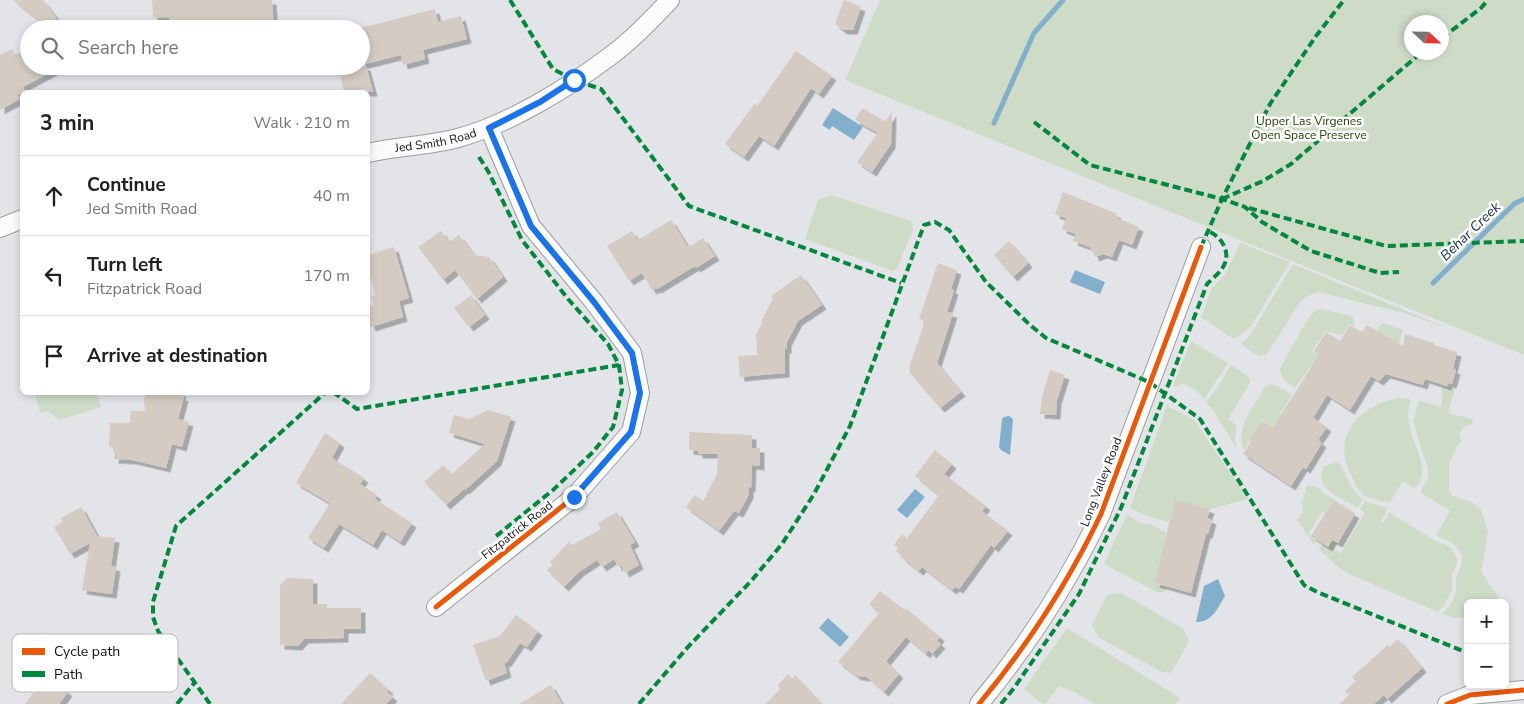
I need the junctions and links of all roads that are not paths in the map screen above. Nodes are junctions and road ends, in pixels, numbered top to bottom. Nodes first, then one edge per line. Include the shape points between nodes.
1 (670, 0) edge
2 (489, 128) junction
3 (370, 153) edge
4 (20, 220) edge
5 (0, 228) edge
6 (1201, 247) dead end
7 (436, 606) dead end
8 (1524, 690) edge
9 (979, 704) edge
10 (1447, 704) edge

1 - 2 street, Jed Smith Road via 610,57 540,102
2 - 3 street, Jed Smith Road via 456,139
2 - 7 street, Fitzpatrick Road via 531,226 632,353 640,393 631,432 574,497
4 - 5 street
6 - 9 street, Long Valley Road via 1101,514 1081,556 1038,626
8 - 10 street via 1470,696

